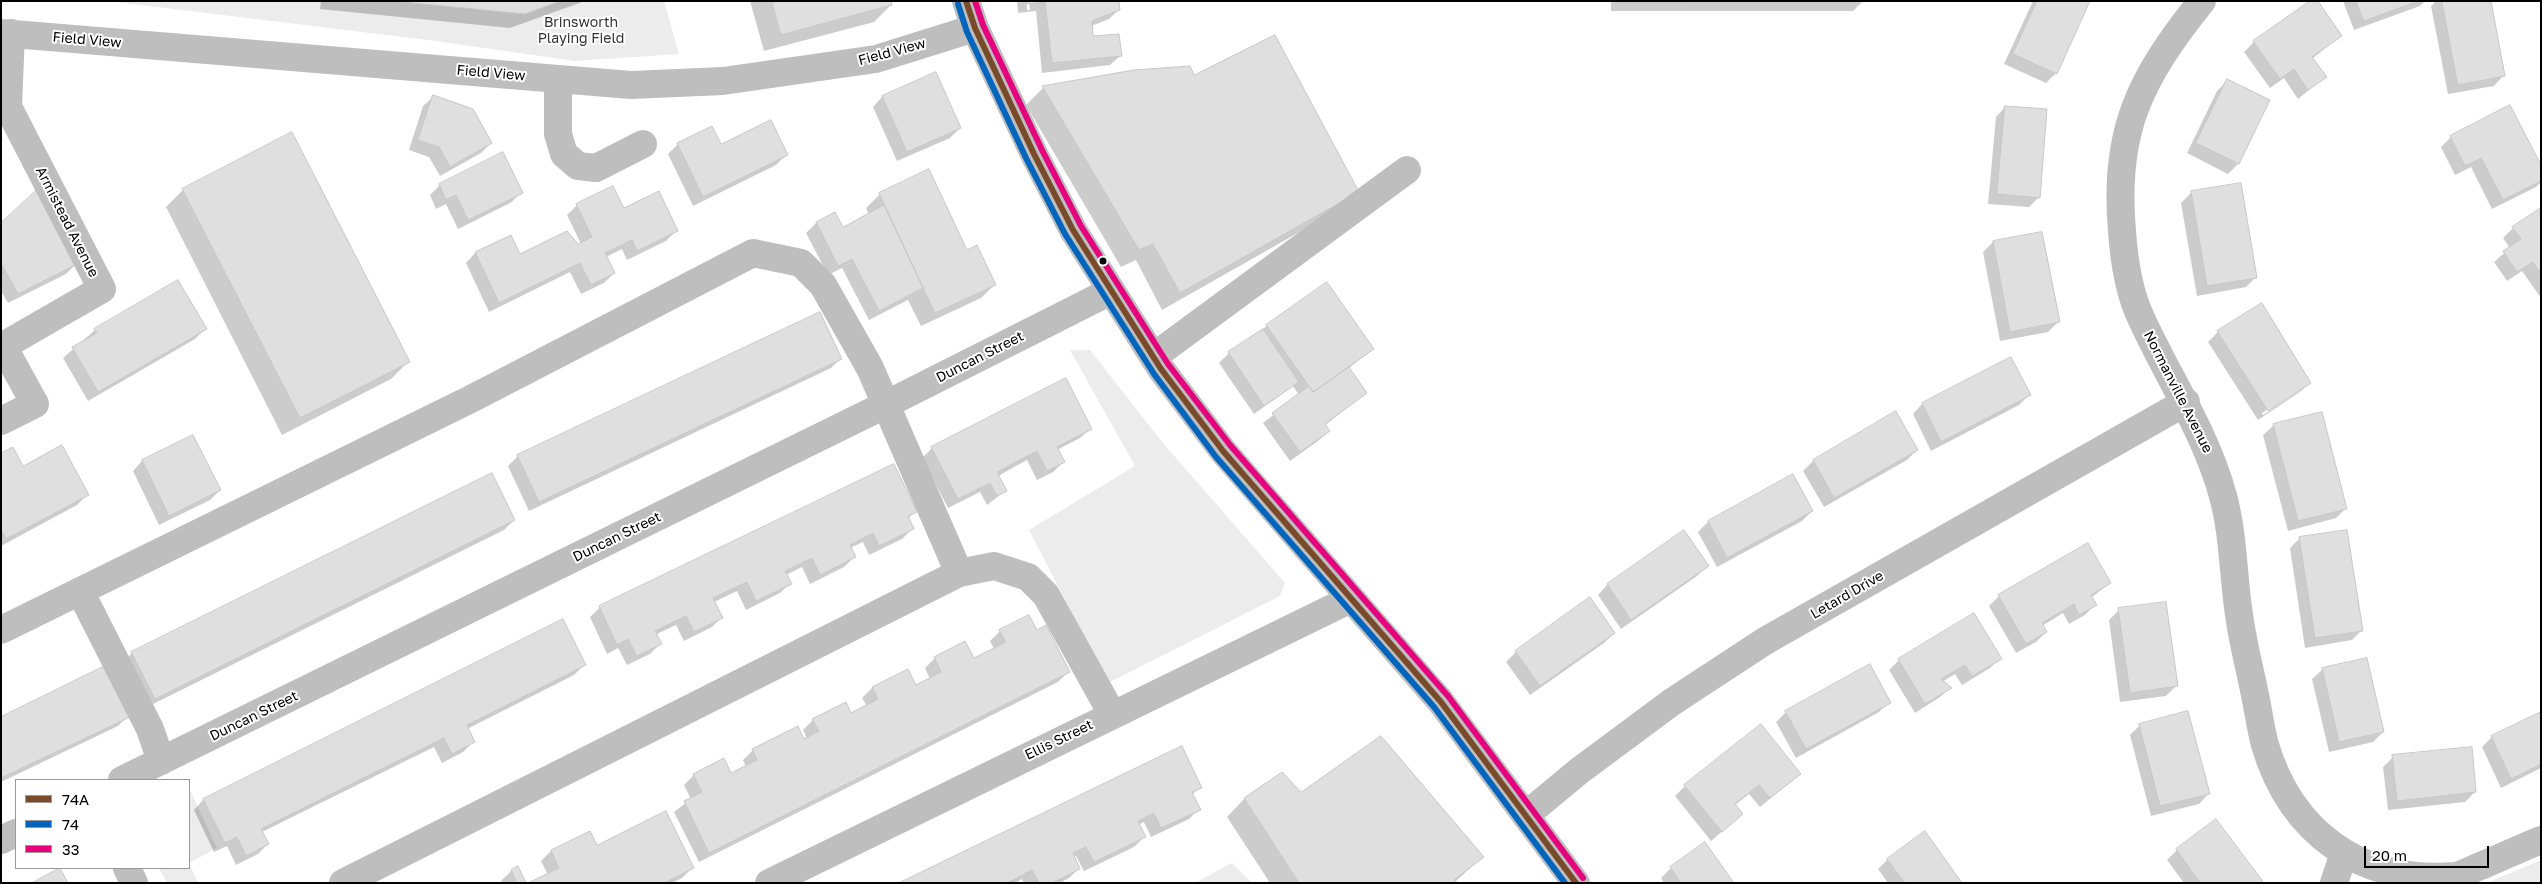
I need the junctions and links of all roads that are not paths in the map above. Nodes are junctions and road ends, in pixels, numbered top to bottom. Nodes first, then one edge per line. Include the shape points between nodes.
1 (966, 1) edge
2 (2202, 1) edge
3 (975, 28) junction
4 (6, 33) edge
5 (558, 79) junction
6 (643, 144) dead end
7 (1407, 170) dead end
8 (1111, 291) junction
9 (1153, 356) junction
10 (2186, 402) junction
11 (885, 405) junction
12 (1, 421) edge
13 (959, 573) junction
14 (80, 591) junction
15 (1351, 599) junction
16 (1, 630) edge
17 (1112, 714) junction
18 (161, 761) junction
19 (124, 779) edge
20 (1526, 815) junction
21 (15, 833) edge
22 (1, 840) edge
23 (2541, 840) edge
24 (127, 869) edge
25 (2338, 871) edge
26 (134, 883) edge
27 (343, 883) edge
28 (768, 883) edge
29 (1576, 883) edge

1 - 3 street
2 - 10 street, Normanville Avenue via 2172,38 2151,73 2129,121 2120,167 2123,244 2130,283 2140,317
3 - 5 street, Field View via 876,59 723,81 631,85
3 - 8 street via 1042,171 1073,230
4 - 5 street, Field View
4 - 12 street, Armistead Avenue via 8,107 102,289 3,346 35,404
5 - 6 street via 558,134 564,154 578,166 596,168
7 - 9 street
8 - 9 street
8 - 11 street, Duncan Street
9 - 15 street via 1223,451
10 - 20 street, Letard Drive via 1765,641 1672,702
10 - 25 street, Normanville Avenue via 2211,457 2224,500 2240,621 2265,746 2285,791
11 - 13 street
11 - 14 street via 870,368 823,285 801,263 753,253 471,398
11 - 18 street, Duncan Street
13 - 17 street via 994,566 1028,577 1046,595
13 - 27 street
14 - 16 street
14 - 18 street via 150,729
15 - 17 street, Ellis Street
15 - 20 street via 1441,702
17 - 28 street, Ellis Street
18 - 19 street, Duncan Street
20 - 29 street
21 - 22 street
23 - 25 street, Normanville Avenue via 2457,876 2413,879
24 - 26 street

